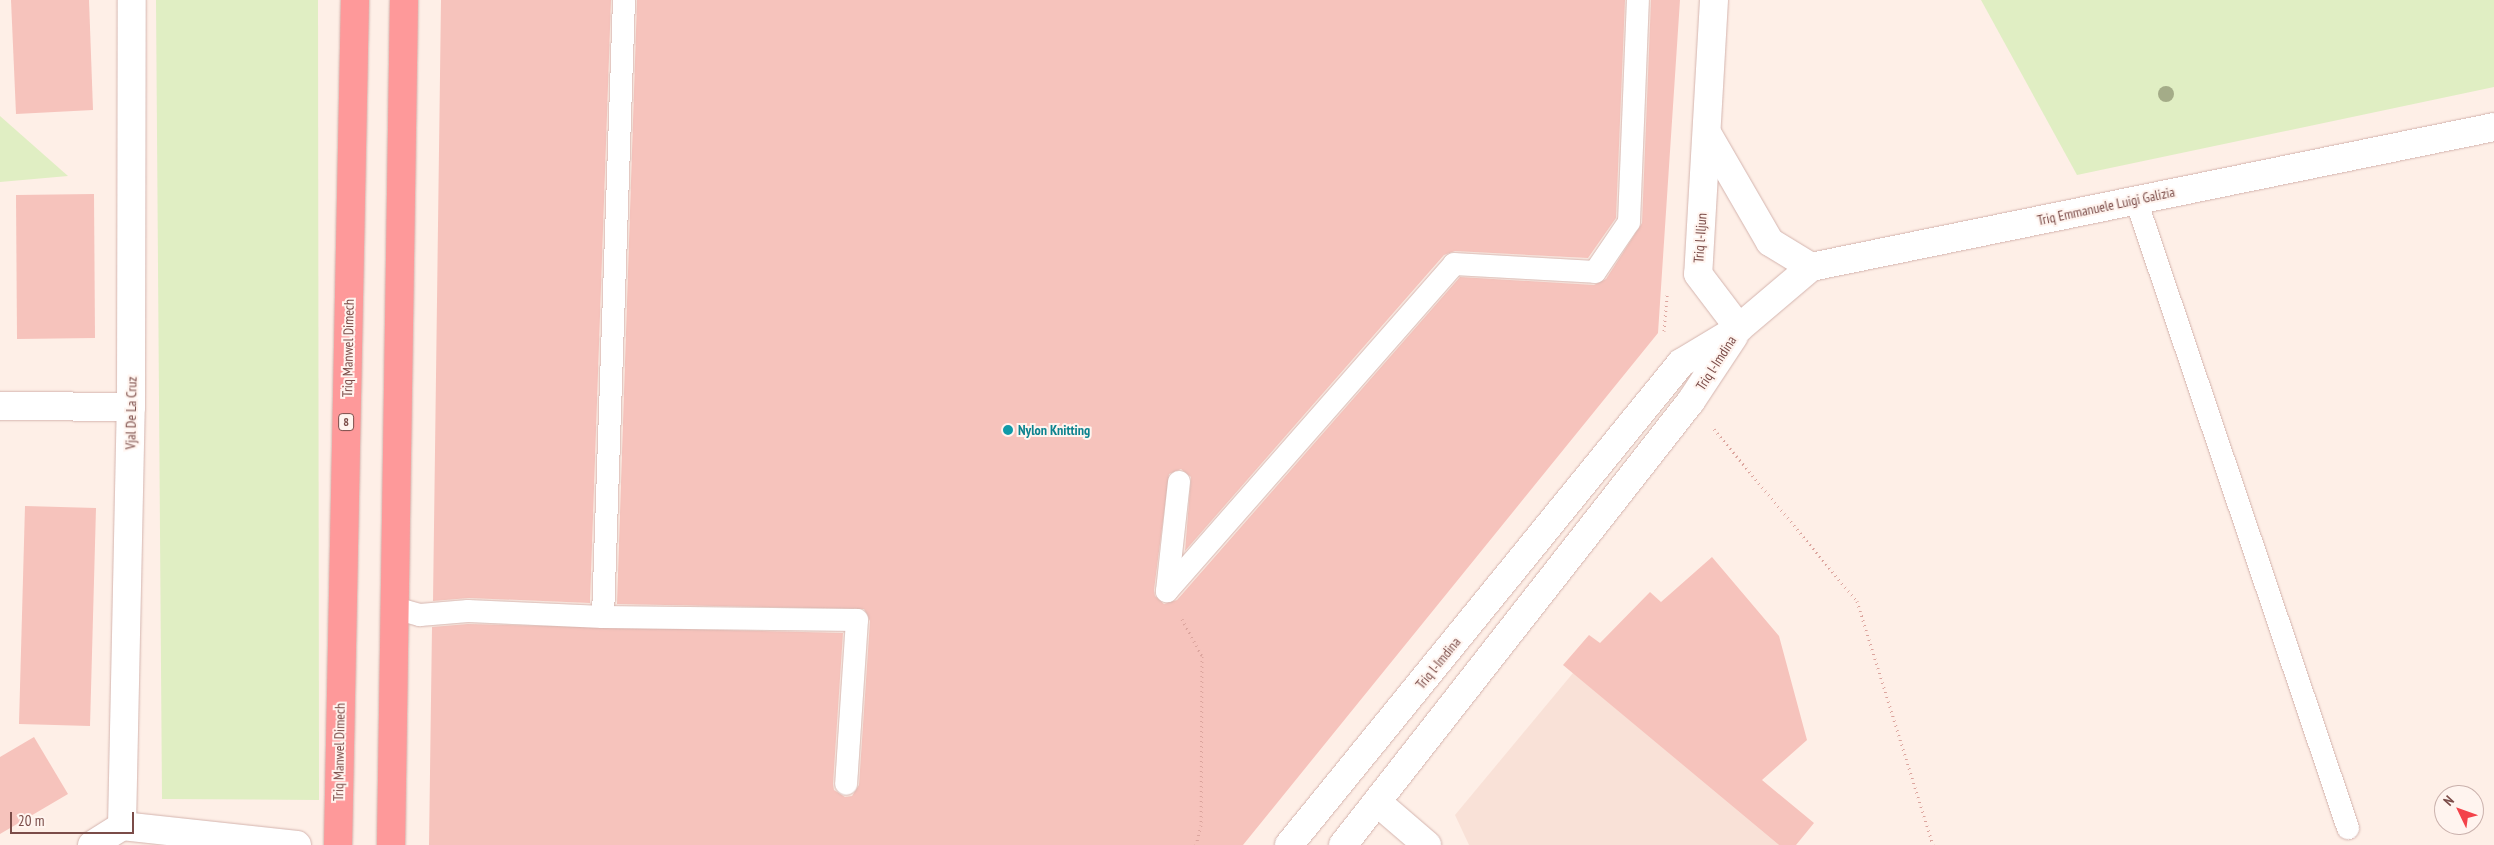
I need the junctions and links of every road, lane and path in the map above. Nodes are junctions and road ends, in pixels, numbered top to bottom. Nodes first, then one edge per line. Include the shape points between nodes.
1 (132, 0) edge
2 (355, 0) edge
3 (404, 0) edge
4 (624, 0) edge
5 (1638, 0) edge
6 (1714, 0) edge
7 (2494, 127) edge
8 (1707, 133) junction
9 (2136, 200) junction
10 (1811, 267) junction
11 (1667, 289) dead end
12 (1739, 328) junction
13 (1664, 338) dead end
14 (1691, 401) junction
15 (0, 406) edge
16 (131, 407) junction
17 (1179, 482) dead end
18 (1167, 591) junction
19 (395, 608) junction
20 (604, 617) junction
21 (846, 784) dead end
22 (1377, 802) junction
23 (122, 826) junction
24 (2348, 828) dead end
25 (92, 845) edge
26 (297, 845) edge
27 (338, 845) edge
28 (391, 845) edge
29 (1196, 845) edge
30 (1290, 845) edge
31 (1343, 845) edge
32 (1427, 845) edge
33 (1933, 845) edge

1 - 16 main road, Vjal De La Cruz
2 - 27 highway, Triq Manwel Dimech / 8
3 - 19 highway
4 - 20 lane
5 - 18 lane via 1629,222 1595,272 1454,264
6 - 8 main road, Triq l-Iljun
7 - 9 main road, Triq Emmanuele Luigi Galizia
8 - 10 main road via 1770,242
8 - 12 main road, Triq l-Iljun via 1698,274
9 - 10 main road, Triq Emmanuele Luigi Galizia
9 - 24 lane
10 - 12 main road, Triq Emmanuele Luigi Galizia
11 - 13 path
12 - 14 main road, Triq l-Imdina
12 - 30 main road, Triq l-Imdina via 1682,363
14 - 22 main road, Triq l-Imdina
14 - 33 path via 1857,601
15 - 16 main road
16 - 23 main road, Vjal De La Cruz
17 - 18 lane
18 - 29 path via 1202,656 1201,826
19 - 20 lane via 420,615 468,611
19 - 28 highway
20 - 21 lane via 856,620
22 - 31 main road, Triq l-Imdina
22 - 32 main road
23 - 25 main road
23 - 26 main road

